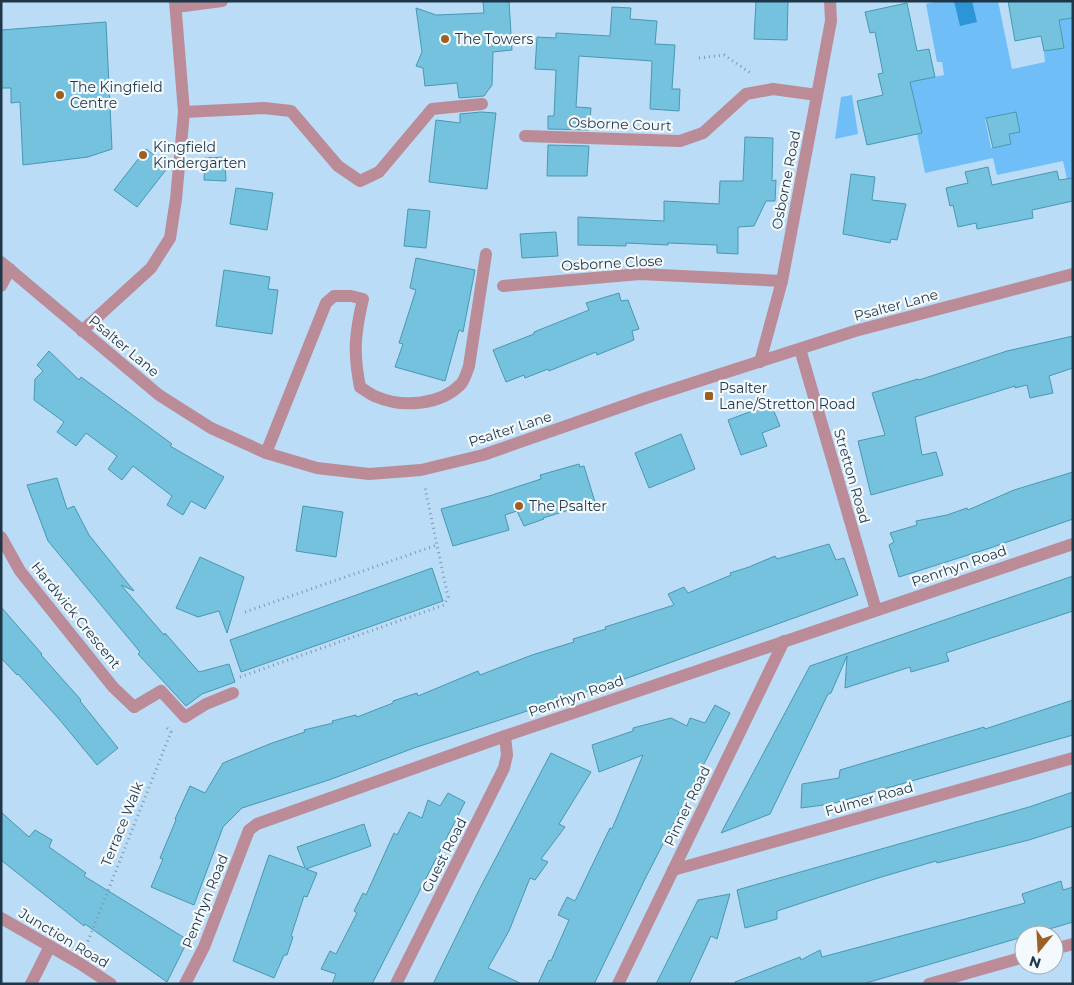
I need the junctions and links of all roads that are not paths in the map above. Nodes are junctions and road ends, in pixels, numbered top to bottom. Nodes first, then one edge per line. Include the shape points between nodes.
1 (222, 1) edge
2 (830, 1) edge
3 (176, 4) edge
4 (817, 95) junction
5 (482, 104) dead end
6 (184, 112) junction
7 (525, 136) dead end
8 (486, 254) dead end
9 (6, 266) edge
10 (1073, 274) edge
11 (782, 281) junction
12 (1, 286) edge
13 (503, 286) dead end
14 (82, 331) junction
15 (800, 349) junction
16 (760, 362) junction
17 (266, 453) junction
18 (1, 536) edge
19 (1073, 544) edge
20 (876, 610) junction
21 (784, 641) junction
22 (233, 694) road end
23 (505, 736) junction
24 (1073, 758) edge
25 (673, 870) junction
26 (1, 918) edge
27 (50, 946) junction
28 (1014, 960) edge
29 (31, 984) edge
30 (110, 984) edge
31 (185, 984) edge
32 (396, 984) edge
33 (618, 984) edge
34 (929, 984) edge

1 - 3 street
2 - 4 street, Osborne Road via 831,20
3 - 6 street
4 - 7 street, Osborne Court via 773,89 746,94 703,133 680,141
4 - 11 street, Osborne Road
5 - 6 street via 432,109 379,172 360,181 338,166 291,111 264,108
6 - 14 street via 170,238 151,268
8 - 17 street via 469,366 462,383 452,392 428,403 376,397 360,387 355,363 356,330 363,299 334,296 326,303
9 - 12 street
9 - 14 street, Psalter Lane
10 - 15 street, Psalter Lane via 855,331
11 - 13 street, Osborne Close via 640,274
11 - 16 street, Osborne Road
14 - 17 street, Psalter Lane via 159,395 211,428
15 - 16 street, Psalter Lane
15 - 20 street, Stretton Road
16 - 17 street, Psalter Lane via 483,455 421,470 369,474 317,468
18 - 22 street, Hardwick Crescent via 20,571 134,707 161,691 185,717 206,704
19 - 20 street, Penrhyn Road
20 - 21 street, Penrhyn Road
21 - 23 street, Penrhyn Road
21 - 25 street, Pinner Road
23 - 31 street, Penrhyn Road via 253,826 204,947
23 - 32 street, Guest Road via 508,755 504,768
24 - 25 street, Fulmer Road
25 - 33 street, Pinner Road
26 - 27 street, Junction Road
27 - 29 street
27 - 30 street, Junction Road
28 - 34 street

